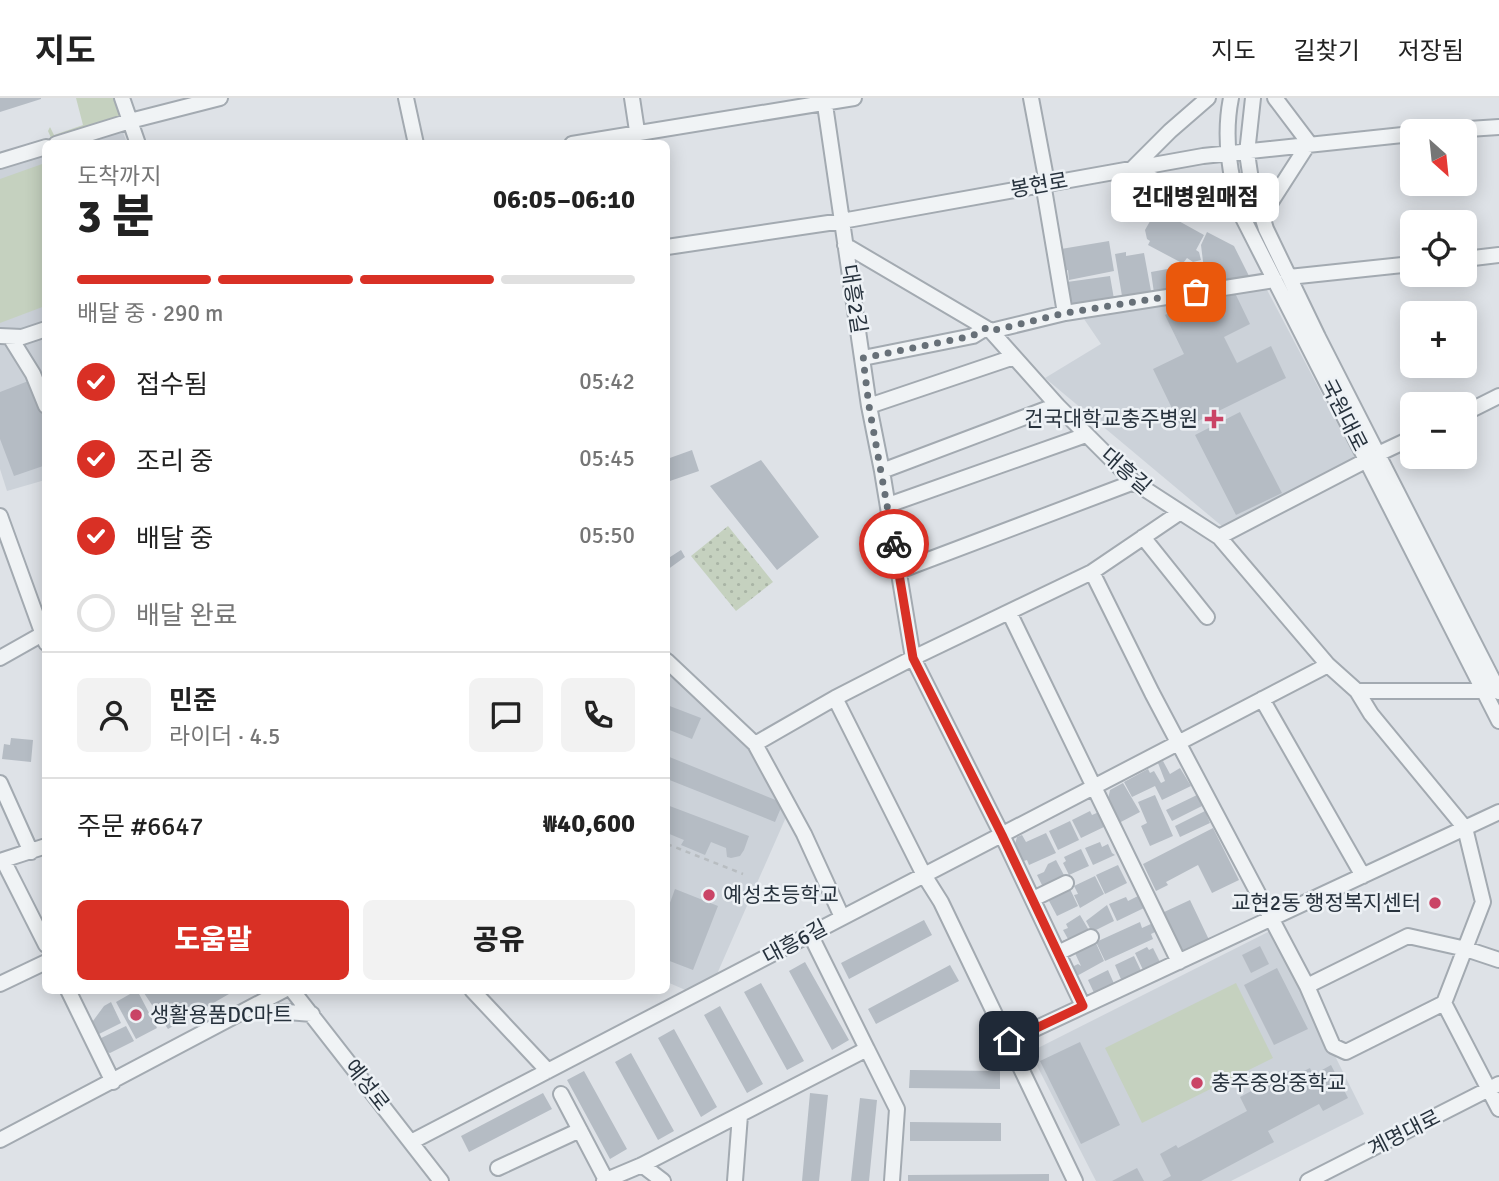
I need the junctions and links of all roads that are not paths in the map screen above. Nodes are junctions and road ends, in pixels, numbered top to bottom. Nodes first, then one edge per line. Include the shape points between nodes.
1 (122, 98) edge
2 (220, 98) edge
3 (406, 98) edge
4 (632, 98) edge
5 (854, 98) edge
6 (1031, 98) edge
7 (1208, 98) edge
8 (1231, 98) edge
9 (1254, 98) edge
10 (1275, 98) edge
11 (825, 100) edge
12 (130, 121) junction
13 (1499, 127) edge
14 (1477, 128) edge
15 (1400, 135) edge
16 (638, 138) edge
17 (69, 140) edge
18 (137, 140) edge
19 (415, 140) edge
20 (616, 140) edge
21 (1309, 144) junction
22 (42, 148) edge
23 (1227, 153) junction
24 (1247, 153) junction
25 (0, 161) edge
26 (1131, 170) junction
27 (1045, 183) junction
28 (1241, 214) junction
29 (1262, 216) junction
30 (842, 221) junction
31 (845, 245) junction
32 (670, 247) edge
33 (1499, 255) edge
34 (1477, 258) edge
35 (1400, 265) edge
36 (1282, 278) junction
37 (1065, 313) junction
38 (42, 330) edge
39 (989, 330) junction
40 (5, 337) edge
41 (1014, 357) junction
42 (863, 358) junction
43 (42, 396) edge
44 (1499, 396) edge
45 (1056, 405) junction
46 (869, 406) junction
47 (1477, 407) edge
48 (1086, 435) junction
49 (1400, 444) edge
50 (1373, 457) junction
51 (882, 471) junction
52 (1134, 482) junction
53 (888, 505) junction
54 (1179, 513) junction
55 (0, 516) edge
56 (1143, 537) junction
57 (1219, 537) junction
58 (899, 571) junction
59 (1092, 572) junction
60 (1009, 612) junction
61 (1207, 618) dead end
62 (42, 632) edge
63 (42, 638) edge
64 (0, 658) edge
65 (913, 658) junction
66 (670, 664) edge
67 (1328, 665) junction
68 (1357, 691) junction
69 (1492, 691) edge
70 (835, 698) junction
71 (1262, 699) junction
72 (1499, 721) edge
73 (1179, 742) junction
74 (755, 744) junction
75 (0, 783) edge
76 (1093, 787) junction
77 (1499, 812) edge
78 (1465, 828) junction
79 (1002, 835) junction
80 (42, 848) edge
81 (31, 852) junction
82 (2, 860) edge
83 (924, 875) junction
84 (1363, 876) junction
85 (1066, 883) dead end
86 (1032, 899) junction
87 (842, 917) junction
88 (1272, 918) junction
89 (810, 934) junction
90 (42, 937) edge
91 (1091, 937) dead end
92 (1466, 948) junction
93 (1058, 953) junction
94 (1499, 960) edge
95 (1179, 962) junction
96 (42, 964) edge
97 (0, 984) edge
98 (1307, 986) junction
99 (70, 994) edge
100 (277, 994) edge
101 (295, 994) edge
102 (476, 994) edge
103 (1444, 1003) junction
104 (1083, 1006) junction
105 (252, 1009) junction
106 (312, 1014) junction
107 (1009, 1041) junction
108 (867, 1049) junction
109 (548, 1071) junction
110 (113, 1082) junction
111 (1494, 1086) edge
112 (561, 1094) dead end
113 (1499, 1109) edge
114 (740, 1115) junction
115 (580, 1130) junction
116 (0, 1140) edge
117 (411, 1142) junction
118 (642, 1165) junction
119 (498, 1168) dead end
120 (442, 1181) edge
121 (605, 1181) edge
122 (663, 1181) edge
123 (735, 1181) edge
124 (892, 1181) edge
125 (1074, 1181) edge
126 (1308, 1181) edge

1 - 12 street
2 - 12 street
3 - 19 street
4 - 16 street
5 - 11 street
6 - 27 street
7 - 26 street
8 - 23 street, 국원대로
9 - 24 street, 국원대로
10 - 21 street
11 - 16 street
11 - 30 street, 대흥2길
12 - 17 street
12 - 18 street
13 - 14 street
15 - 21 street, 봉현로
16 - 20 street
21 - 24 street, 봉현로
21 - 29 street
22 - 25 street
23 - 24 street, 봉현로
23 - 26 street, 봉현로
23 - 28 street, 국원대로
24 - 29 street, 국원대로
26 - 27 street, 봉현로
26 - 28 street
27 - 30 street, 봉현로
27 - 37 street
28 - 36 street, 국원대로
29 - 36 street, 국원대로
30 - 31 street, 대흥2길
30 - 32 street, 봉현로
31 - 39 street, 대흥길
31 - 42 street, 대흥2길
33 - 34 street
35 - 36 street
36 - 37 street
36 - 50 street, 국원대로
37 - 39 street
38 - 40 street
39 - 41 street, 대흥길
39 - 42 street
40 - 43 street via 33,374
41 - 45 street, 대흥길
41 - 46 street
42 - 46 street, 대흥2길
44 - 47 street
45 - 48 street, 대흥길
45 - 51 street
46 - 51 street, 대흥2길
48 - 52 street, 대흥길
48 - 53 street
49 - 50 street
50 - 57 street
50 - 69 street, 국원대로
51 - 53 street, 대흥2길
52 - 54 street, 대흥길
52 - 58 street
53 - 58 street, 대흥2길
54 - 56 street
54 - 57 street, 대흥길
55 - 62 street
56 - 59 street
56 - 61 street
57 - 67 street, 대흥길
58 - 65 street, 대흥2길
59 - 60 street
59 - 73 street
60 - 65 street
60 - 76 street
63 - 64 street
65 - 70 street
65 - 79 street, 대흥2길
66 - 74 street
67 - 68 street, 대흥길
67 - 71 street, 대흥6길
68 - 69 street
68 - 78 street, 대흥길 via 1371,715
69 - 72 street, 국원대로
70 - 74 street
70 - 83 street
71 - 73 street, 대흥6길
71 - 84 street
73 - 76 street, 대흥6길
73 - 88 street
74 - 87 street
75 - 81 street
76 - 79 street, 대흥6길
76 - 95 street
77 - 78 street
78 - 84 street
78 - 92 street, 대흥길 via 1483,902
79 - 83 street, 대흥6길
79 - 86 street, 대흥2길
80 - 81 street
81 - 82 street
82 - 90 street
83 - 87 street, 대흥6길
83 - 107 street
84 - 88 street
85 - 86 street
86 - 93 street, 대흥2길
87 - 89 street, 대흥6길
88 - 95 street
88 - 98 street
89 - 108 street
89 - 109 street, 대흥6길
91 - 93 street
92 - 94 street
92 - 98 street via 1408,936
92 - 103 street, 대흥길
93 - 104 street, 대흥2길
95 - 104 street
96 - 97 street
98 - 103 street via 1333,1046 1346,1052
99 - 110 street
100 - 105 street
101 - 106 street, 예성로
102 - 109 street
103 - 111 street
104 - 107 street
105 - 106 street
105 - 110 street
106 - 117 street, 예성로
107 - 125 street
108 - 114 street
108 - 124 street via 897,1109
109 - 117 street, 대흥6길
110 - 116 street
111 - 113 street
111 - 126 street, 계명대로
112 - 115 street
114 - 118 street
114 - 123 street
115 - 119 street
115 - 121 street
117 - 120 street, 예성로
118 - 121 street
118 - 122 street

